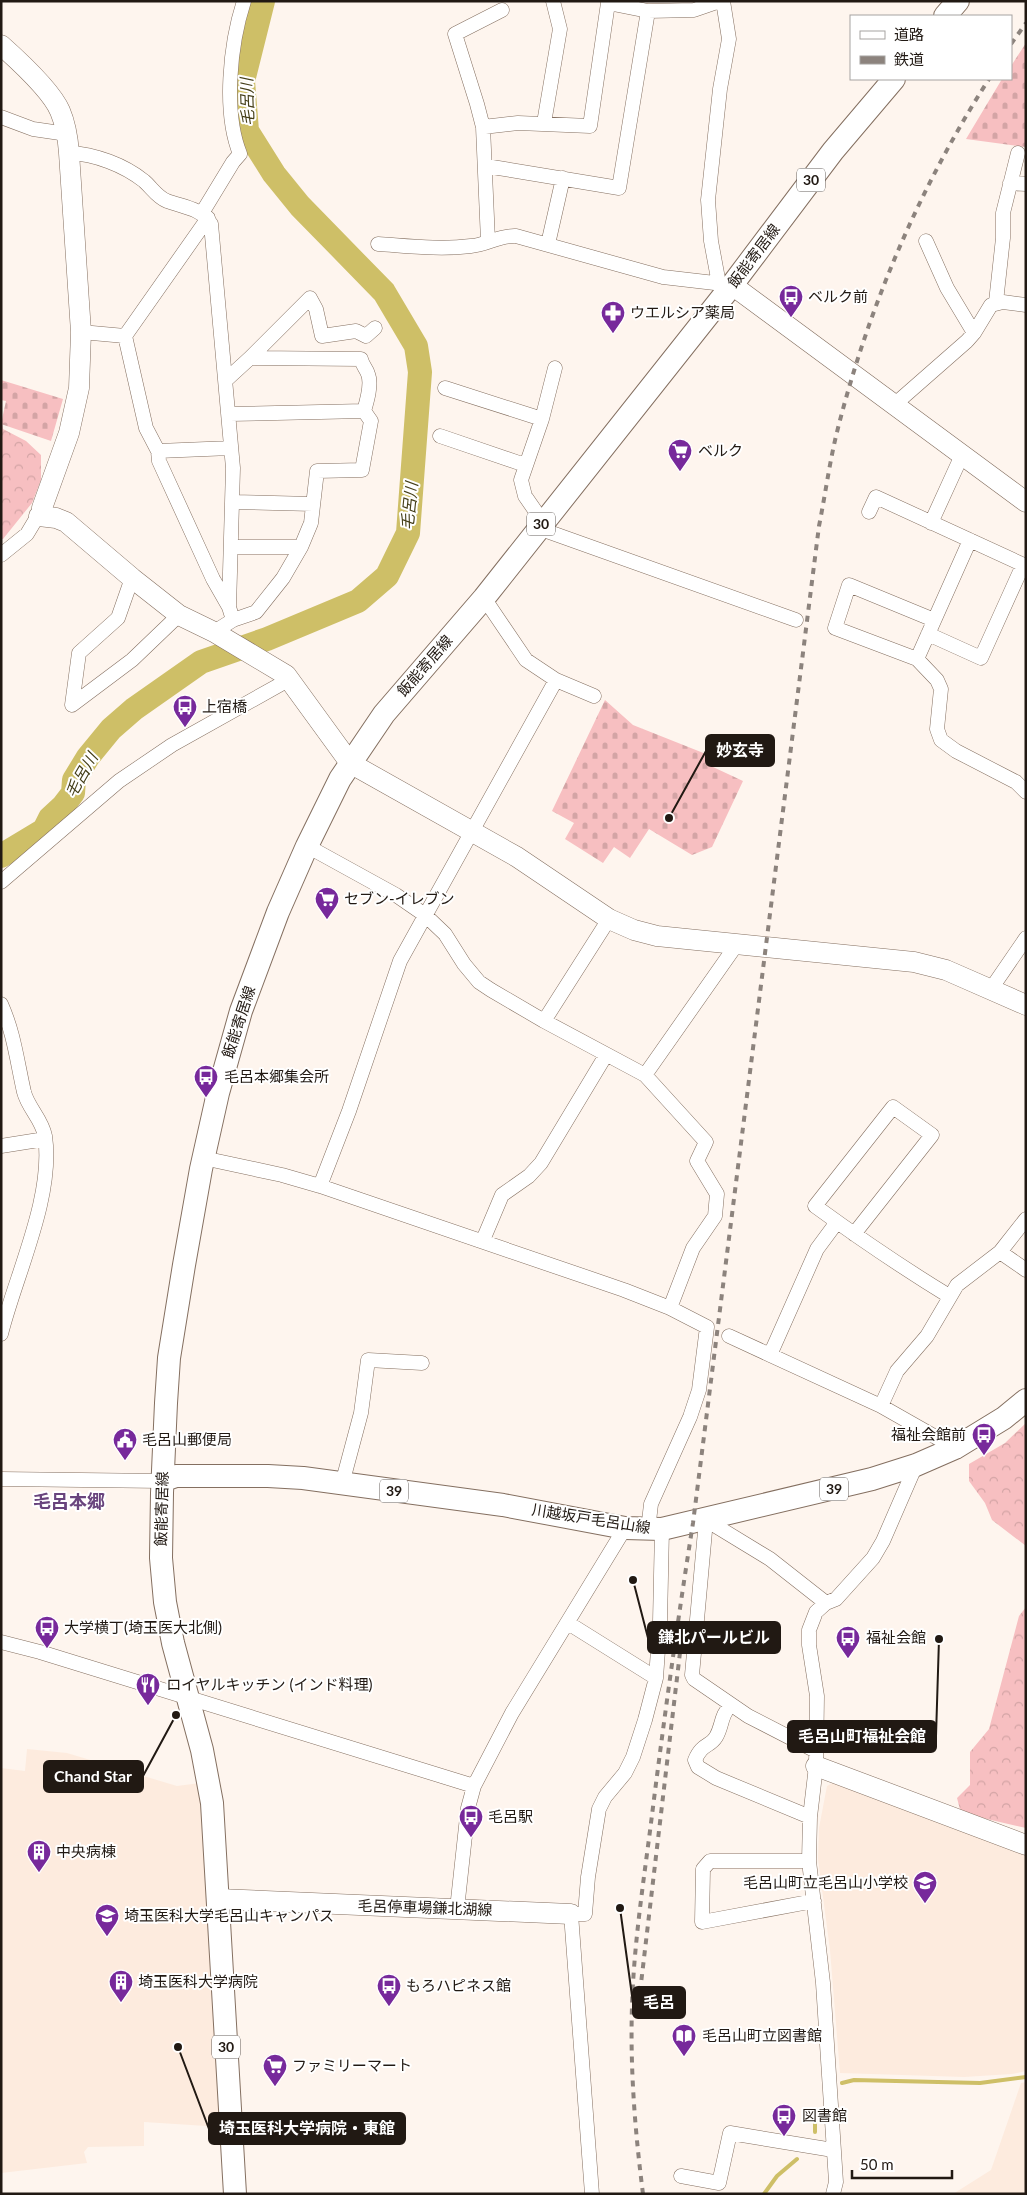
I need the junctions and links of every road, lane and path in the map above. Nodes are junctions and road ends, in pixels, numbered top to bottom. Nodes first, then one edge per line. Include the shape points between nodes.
1 (244, 1) edge
2 (553, 1) edge
3 (722, 1) edge
4 (958, 1) edge
5 (627, 3) edge
6 (502, 10) dead end
7 (648, 11) junction
8 (946, 15) edge
9 (1, 45) edge
10 (893, 80) edge
11 (1, 117) edge
12 (544, 122) junction
13 (483, 128) junction
14 (68, 143) junction
15 (1018, 153) dead end
16 (486, 166) junction
17 (563, 178) junction
18 (1010, 183) junction
19 (1026, 184) edge
20 (205, 216) junction
21 (488, 241) junction
22 (926, 241) dead end
23 (378, 244) dead end
24 (548, 244) junction
25 (725, 285) junction
26 (996, 302) junction
27 (1026, 305) edge
28 (375, 328) dead end
29 (81, 332) junction
30 (974, 334) junction
31 (125, 336) junction
32 (250, 358) junction
33 (555, 368) dead end
34 (226, 380) junction
35 (445, 388) dead end
36 (894, 405) junction
37 (364, 411) junction
38 (230, 414) junction
39 (542, 419) junction
40 (440, 436) dead end
41 (231, 448) junction
42 (158, 451) junction
43 (962, 455) junction
44 (525, 465) junction
45 (233, 502) junction
46 (1026, 502) edge
47 (313, 504) junction
48 (41, 512) junction
49 (869, 512) dead end
50 (931, 524) junction
51 (540, 525) junction
52 (970, 540) junction
53 (232, 547) junction
54 (301, 547) junction
55 (1, 555) edge
56 (1025, 566) edge
57 (132, 578) junction
58 (484, 598) junction
59 (231, 614) junction
60 (179, 615) junction
61 (796, 620) dead end
62 (934, 620) junction
63 (928, 634) junction
64 (219, 635) junction
65 (917, 659) junction
66 (285, 675) junction
67 (556, 680) junction
68 (594, 696) dead end
69 (350, 763) junction
70 (1026, 792) edge
71 (471, 831) junction
72 (307, 846) junction
73 (1, 882) edge
74 (425, 915) junction
75 (609, 919) junction
76 (1026, 938) edge
77 (737, 944) junction
78 (991, 989) junction
79 (1, 1004) edge
80 (1026, 1004) edge
81 (544, 1021) junction
82 (606, 1055) junction
83 (645, 1076) junction
84 (45, 1139) junction
85 (1, 1146) edge
86 (203, 1158) junction
87 (320, 1186) junction
88 (1026, 1219) edge
89 (837, 1222) junction
90 (854, 1234) junction
91 (1021, 1234) edge
92 (483, 1240) junction
93 (1000, 1252) junction
94 (1026, 1270) edge
95 (949, 1296) junction
96 (5, 1304) edge
97 (670, 1308) junction
98 (1, 1334) edge
99 (729, 1336) dead end
100 (770, 1356) junction
101 (422, 1363) dead end
102 (1026, 1400) edge
103 (881, 1406) junction
104 (955, 1448) junction
105 (916, 1465) junction
106 (1, 1479) edge
107 (162, 1481) junction
108 (342, 1484) junction
109 (706, 1520) junction
110 (625, 1528) junction
111 (655, 1530) junction
112 (826, 1603) junction
113 (568, 1623) junction
114 (1, 1642) edge
115 (656, 1678) junction
116 (188, 1698) junction
117 (731, 1705) junction
118 (816, 1758) junction
119 (474, 1786) junction
120 (810, 1817) junction
121 (1026, 1845) edge
122 (809, 1861) junction
123 (218, 1900) junction
124 (814, 1901) junction
125 (457, 1909) junction
126 (571, 1914) junction
127 (833, 2150) junction
128 (681, 2176) dead end
129 (235, 2194) edge
130 (592, 2194) edge
131 (833, 2194) edge

1 - 20 street via 232,62 230,101 240,154
2 - 12 street via 560,29
3 - 7 street via 694,10
3 - 25 street via 729,39 708,200 711,241
4 - 8 main road
5 - 7 street
5 - 12 street via 608,3 590,126
6 - 13 street via 455,34
7 - 17 street via 619,188
9 - 14 street via 39,82 60,110
10 - 25 main road, 飯能寄居線 / 30
11 - 14 street
12 - 13 street via 518,122
13 - 16 street
14 - 20 street via 136,175 167,201
14 - 29 street
15 - 18 street
16 - 17 street
16 - 21 street
17 - 24 street
18 - 19 street
18 - 26 street via 1003,213
20 - 31 street
20 - 34 street via 211,224
21 - 23 street via 468,247
21 - 24 street via 507,236
22 - 30 street via 947,288
24 - 25 street via 663,277
25 - 36 street
25 - 51 main road, 飯能寄居線 / 30
26 - 27 street
26 - 30 street
28 - 32 street via 366,336 356,331 322,336 310,298
29 - 31 street
29 - 48 street via 79,388 69,433
30 - 36 street
31 - 42 street via 146,428
32 - 34 street
32 - 37 street via 361,359 369,375
33 - 39 street
34 - 38 street
35 - 39 street
36 - 43 street
37 - 38 street
37 - 47 street via 371,420 362,470 317,471
38 - 41 street
39 - 44 street
40 - 44 street
41 - 42 street
41 - 45 street
42 - 59 street via 159,461
43 - 46 street
43 - 50 street
44 - 51 street via 521,480 525,496
45 - 47 street
45 - 53 street
47 - 54 street via 311,523
48 - 55 street via 27,534
48 - 57 street via 66,522
49 - 50 street via 876,497
50 - 52 street
51 - 58 main road, 飯能寄居線 / 30
51 - 61 street
52 - 56 street
52 - 62 street
53 - 54 street
53 - 59 street
54 - 59 street via 283,578 256,612
56 - 63 street via 981,658
57 - 60 street
57 - 60 street via 118,618 79,652 72,705 132,660
58 - 67 street via 526,660
58 - 69 main road, 飯能寄居線 / 30 via 384,714
59 - 64 street
60 - 64 street
62 - 63 street
62 - 65 street via 849,585 835,628
63 - 65 street
64 - 66 street
65 - 70 street via 941,689 937,729 941,740 1016,782
66 - 69 street
66 - 73 street via 119,780
67 - 68 street
67 - 71 street
69 - 71 street
69 - 72 main road, 飯能寄居線 / 30
71 - 74 street
71 - 75 street via 549,876
72 - 74 street via 396,895
72 - 86 main road, 飯能寄居線 / 30 via 241,1011
74 - 81 street via 445,934 479,982
74 - 87 street via 400,961
75 - 77 street via 657,936
75 - 81 street
76 - 78 street
77 - 78 street via 914,962 946,970
77 - 83 street
78 - 80 street
79 - 84 street via 11,1026 24,1094 43,1127
81 - 82 street
82 - 83 street
82 - 92 street via 541,1164 502,1195
83 - 97 street via 706,1142 697,1161 716,1194 716,1216 693,1248
84 - 85 street
84 - 96 street via 45,1185
86 - 87 street
86 - 107 main road, 飯能寄居線 / 30 via 169,1358
87 - 92 street
88 - 91 street
89 - 90 street
89 - 90 street via 815,1206 893,1107 932,1135
89 - 100 street via 817,1249
90 - 95 street
91 - 93 street
92 - 97 street
93 - 94 street
93 - 95 street via 957,1285
95 - 103 street via 927,1336 897,1371
96 - 98 street
97 - 111 street via 708,1327 699,1390 651,1504
99 - 100 street
100 - 103 street
101 - 108 street via 368,1360 361,1413
102 - 104 main road, 川越坂戸毛呂山線 / 39 via 1004,1418
103 - 104 street
104 - 105 main road, 川越坂戸毛呂山線 / 39
105 - 109 main road, 川越坂戸毛呂山線 / 39
105 - 112 street via 873,1558 836,1599
106 - 107 street
107 - 108 main road, 川越坂戸毛呂山線 / 39 via 176,1476 268,1476
107 - 116 main road, 飯能寄居線 / 30 via 164,1594
108 - 110 main road, 川越坂戸毛呂山線 / 39 via 503,1505
109 - 111 main road, 川越坂戸毛呂山線 / 39
109 - 112 street via 770,1558
109 - 117 street via 692,1675
110 - 111 main road, 川越坂戸毛呂山線 / 39
110 - 113 street
111 - 115 street via 660,1607
112 - 118 street via 816,1612 809,1630 818,1696
113 - 115 street
113 - 119 street via 512,1713
114 - 116 street
115 - 126 street via 633,1757 599,1809 585,1914
116 - 119 street
116 - 123 main road, 飯能寄居線 / 30 via 212,1803
117 - 118 street
117 - 120 street via 724,1712 716,1738 699,1750 695,1760 698,1767 716,1778
118 - 120 street
118 - 121 street
119 - 125 street via 468,1808
120 - 122 street
122 - 124 street
122 - 124 street via 710,1861 703,1869 702,1922
123 - 125 street, 毛呂停車場鎌北湖線
123 - 129 main road, 飯能寄居線 / 30
124 - 127 street via 823,1983
125 - 126 street, 毛呂停車場鎌北湖線
126 - 130 street
127 - 128 street via 730,2133 719,2183
127 - 131 street via 836,2182

